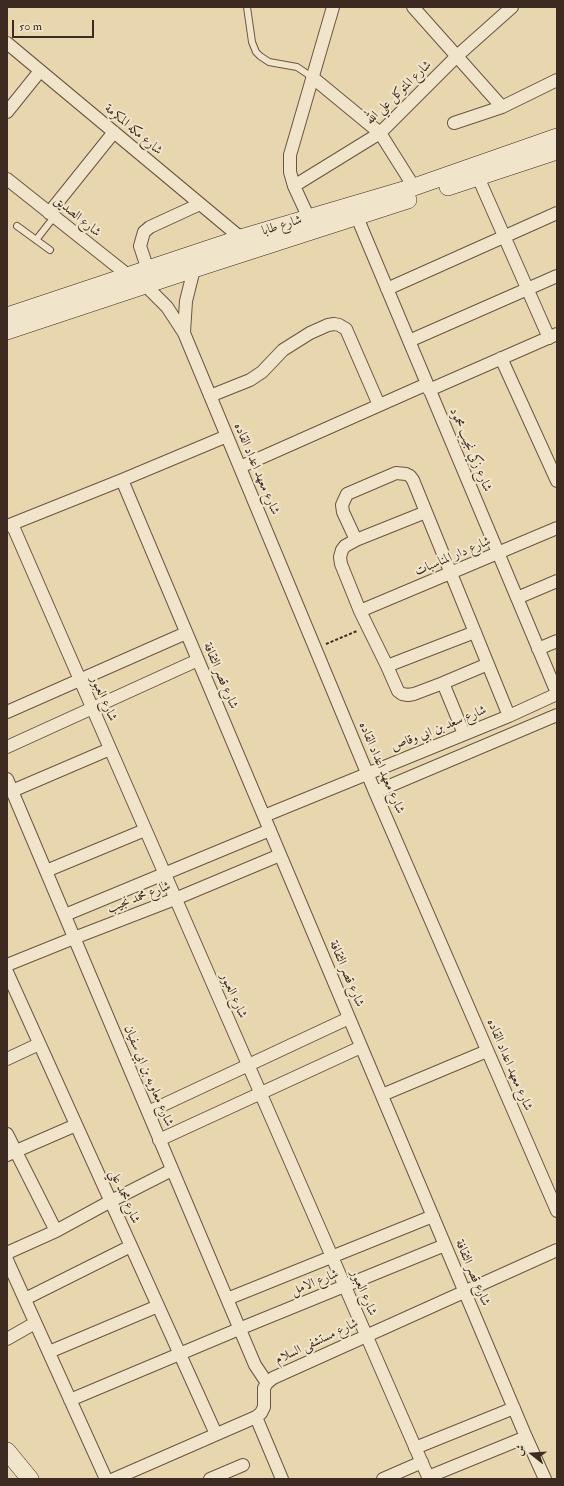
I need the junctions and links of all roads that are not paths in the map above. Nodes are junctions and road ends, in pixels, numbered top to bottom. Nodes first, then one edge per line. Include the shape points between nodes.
1 (247, 7) edge
2 (333, 7) edge
3 (413, 7) edge
4 (512, 7) edge
5 (7, 43) edge
6 (457, 56) junction
7 (40, 71) junction
8 (312, 77) junction
9 (557, 80) edge
10 (502, 107) junction
11 (7, 112) edge
12 (454, 123) dead end
13 (114, 132) junction
14 (380, 133) junction
15 (557, 137) edge
16 (557, 151) edge
17 (478, 177) junction
18 (7, 179) edge
19 (294, 186) junction
20 (414, 187) junction
21 (200, 204) junction
22 (557, 213) edge
23 (52, 215) junction
24 (357, 217) junction
25 (311, 224) junction
26 (17, 226) dead end
27 (504, 237) junction
28 (241, 238) junction
29 (36, 240) junction
30 (50, 250) dead end
31 (194, 269) junction
32 (129, 276) junction
33 (557, 276) edge
34 (147, 277) junction
35 (387, 289) junction
36 (527, 289) junction
37 (7, 316) edge
38 (7, 331) edge
39 (184, 333) junction
40 (553, 336) edge
41 (409, 341) junction
42 (501, 358) junction
43 (428, 387) junction
44 (210, 396) junction
45 (379, 405) junction
46 (227, 436) junction
47 (240, 467) junction
48 (122, 480) junction
49 (557, 481) edge
50 (426, 512) junction
51 (9, 525) edge
52 (557, 528) edge
53 (356, 540) junction
54 (498, 553) junction
55 (451, 573) junction
56 (557, 580) edge
57 (517, 598) junction
58 (360, 611) junction
59 (475, 632) junction
60 (186, 633) junction
61 (557, 641) edge
62 (538, 649) junction
63 (198, 660) junction
64 (488, 664) junction
65 (386, 666) junction
66 (79, 679) junction
67 (443, 683) junction
68 (557, 693) edge
69 (92, 708) junction
70 (7, 712) edge
71 (557, 715) edge
72 (509, 716) junction
73 (464, 734) junction
74 (7, 747) edge
75 (110, 749) junction
76 (368, 774) junction
77 (7, 779) edge
78 (12, 791) junction
79 (375, 792) junction
80 (264, 816) junction
81 (145, 830) junction
82 (270, 830) junction
83 (280, 855) junction
84 (46, 871) junction
85 (164, 874) junction
86 (175, 899) junction
87 (65, 915) junction
88 (74, 938) junction
89 (7, 965) edge
90 (7, 972) edge
91 (350, 1018) junction
92 (40, 1044) junction
93 (361, 1047) junction
94 (487, 1051) junction
95 (7, 1059) edge
96 (248, 1065) junction
97 (260, 1093) junction
98 (382, 1095) junction
99 (148, 1112) junction
100 (76, 1125) junction
101 (7, 1134) edge
102 (160, 1140) junction
103 (11, 1153) edge
104 (172, 1170) junction
105 (554, 1200) edge
106 (110, 1201) junction
107 (557, 1211) edge
108 (433, 1216) junction
109 (56, 1231) junction
110 (445, 1245) junction
111 (131, 1246) junction
112 (557, 1250) edge
113 (7, 1253) edge
114 (332, 1257) junction
115 (7, 1260) edge
116 (345, 1286) junction
117 (465, 1291) junction
118 (24, 1299) junction
119 (227, 1299) junction
120 (158, 1306) junction
121 (35, 1323) junction
122 (240, 1329) junction
123 (366, 1335) junction
124 (7, 1339) edge
125 (49, 1352) junction
126 (180, 1354) junction
127 (267, 1383) junction
128 (70, 1400) junction
129 (514, 1408) junction
130 (256, 1417) junction
131 (216, 1434) junction
132 (526, 1437) junction
133 (415, 1448) junction
134 (7, 1451) edge
135 (422, 1462) junction
136 (243, 1465) dead end
137 (429, 1478) edge
138 (30, 1479) edge
139 (106, 1479) edge
140 (114, 1479) edge
141 (210, 1479) edge
142 (282, 1479) edge
143 (383, 1479) edge
144 (545, 1479) edge

1 - 8 lane via 256,52 269,62 297,67
2 - 8 street
3 - 6 street
4 - 6 street, شارع المتوكل علي الله
5 - 7 street, شارع مكه المكرمة
6 - 10 street
6 - 14 street, شارع المتوكل علي الله
7 - 11 street
7 - 13 street, شارع مكه المكرمة
8 - 14 street
8 - 19 street via 290,155 290,172
9 - 10 street
10 - 12 street
13 - 21 street, شارع مكه المكرمة
13 - 23 street
14 - 19 street, شارع المتوكل علي الله
14 - 20 street
15 - 20 street, شارع طابا
16 - 17 street, شارع طابا
17 - 24 street, شارع طابا
17 - 27 street
18 - 23 street, شارع الصديق
19 - 25 street
20 - 25 street, شارع طابا
21 - 28 street, شارع مكه المكرمة
21 - 34 street via 144,232 140,246
22 - 27 street
23 - 29 lane
23 - 32 street, شارع الصديق
24 - 25 street, شارع طابا
24 - 35 street, شارع زكي نجيب محمود
25 - 28 street, شارع طابا
25 - 31 street, شارع طابا
26 - 29 lane
27 - 35 street
27 - 36 street
28 - 34 street, شارع طابا
29 - 30 lane
31 - 34 street, شارع طابا
31 - 39 street, شارع معهد اعداد القاده via 186,301
32 - 34 street, شارع طابا
32 - 37 street, شارع طابا
33 - 36 street
34 - 38 street, شارع طابا
34 - 39 street, شارع معهد اعداد القاده
35 - 41 street, شارع زكي نجيب محمود
36 - 40 street
36 - 41 street
39 - 44 street, شارع معهد اعداد القاده
40 - 42 street
41 - 43 street, شارع زكي نجيب محمود
42 - 43 street
42 - 49 street
43 - 45 street
43 - 54 street, شارع زكي نجيب محمود
44 - 45 street via 250,380 262,372 283,350 310,333 328,325 339,324 346,329
44 - 46 street, شارع معهد اعداد القاده
45 - 47 street
46 - 47 street, شارع معهد اعداد القاده
46 - 48 street
47 - 76 street, شارع معهد اعداد القاده
48 - 51 street
48 - 60 street, شارع قصر الثقافة
50 - 53 street
50 - 53 street via 410,476 401,473 389,476 347,494 343,499 343,512
50 - 55 street
51 - 66 street, شارع العبور
52 - 54 street, شارع دار المناسبات
53 - 58 street via 345,546 340,557
54 - 55 street, شارع دار المناسبات
54 - 57 street, شارع زكي نجيب محمود
55 - 58 street, شارع دار المناسبات
55 - 59 street
56 - 57 street
57 - 62 street, شارع زكي نجيب محمود
58 - 65 street
59 - 64 street
59 - 65 street
60 - 63 street, شارع قصر الثقافة
60 - 66 street
61 - 62 street
62 - 68 street, شارع زكي نجيب محمود
63 - 69 street
63 - 80 street, شارع قصر الثقافة
64 - 67 street
64 - 72 street
65 - 67 street via 402,694 414,694
66 - 69 street, شارع العبور
66 - 70 street
67 - 73 street
68 - 72 street, شارع سعد بن ابي وقاص
69 - 74 street
69 - 75 street, شارع العبور
71 - 79 street
72 - 73 street, شارع سعد بن ابي وقاص
73 - 76 street, شارع سعد بن ابي وقاص
75 - 78 street
75 - 81 street, شارع العبور
76 - 79 street, شارع معهد اعداد القاده
76 - 80 street, شارع سعد بن ابي وقاص
77 - 78 street, شارع معاويه بن ابي سفيان
78 - 84 street, شارع معاويه بن ابي سفيان
79 - 94 street, شارع معهد اعداد القاده
80 - 82 street, شارع قصر الثقافة
81 - 84 street
81 - 85 street, شارع العبور
82 - 83 street, شارع قصر الثقافة
82 - 85 street, شارع محمد نجيب
83 - 86 street, شارع محمد نجيب
83 - 91 street, شارع قصر الثقافة
84 - 87 street, شارع معاويه بن ابي سفيان
85 - 86 street, شارع العبور
85 - 87 street, شارع محمد نجيب
86 - 88 street, شارع محمد نجيب
86 - 96 street, شارع العبور
87 - 88 street, شارع معاويه بن ابي سفيان
88 - 89 street, شارع محمد نجيب
88 - 99 street, شارع معاويه بن ابي سفيان
90 - 92 street, شارع محمد علي
91 - 93 street, شارع قصر الثقافة
91 - 96 street
92 - 95 street
92 - 100 street, شارع محمد علي
93 - 97 street
93 - 98 street, شارع قصر الثقافة
94 - 98 street
94 - 105 street, شارع معهد اعداد القاده
96 - 97 street, شارع العبور
96 - 99 street
97 - 102 street
97 - 114 street, شارع العبور
98 - 108 street, شارع قصر الثقافة
99 - 102 street, شارع معاويه بن ابي سفيان
100 - 103 street
100 - 106 street, شارع محمد علي
101 - 103 street
102 - 104 street, شارع معاويه بن ابي سفيان
103 - 109 street
104 - 106 street
104 - 119 street, شارع معاويه بن ابي سفيان
105 - 107 street, شارع معهد اعداد القاده
106 - 109 street
106 - 111 street, شارع محمد علي
108 - 110 street, شارع قصر الثقافة
108 - 114 street, شارع الامل
109 - 113 street
110 - 116 street, شارع الامل
110 - 117 street, شارع قصر الثقافة
111 - 118 street
111 - 120 street, شارع محمد علي
112 - 117 street, شارع مستشفى السلام
114 - 116 street, شارع العبور
114 - 119 street, شارع الامل
115 - 118 street
116 - 122 street, شارع الامل
116 - 123 street, شارع العبور
117 - 123 street, شارع مستشفى السلام
117 - 129 street, شارع قصر الثقافة
118 - 121 street
119 - 122 street, شارع معاويه بن ابي سفيان
120 - 125 street
120 - 126 street, شارع محمد علي
121 - 124 street
121 - 125 street
122 - 126 street, شارع الامل
122 - 127 street, شارع معاويه بن ابي سفيان via 255,1365
123 - 127 street, شارع مستشفى السلام
123 - 133 street, شارع العبور
125 - 128 street
126 - 128 street, شارع الامل
126 - 131 street, شارع محمد علي
127 - 130 street, شارع مستشفى السلام via 264,1388 264,1407
128 - 139 street
129 - 132 street, شارع قصر الثقافة
129 - 133 street
130 - 131 street
130 - 142 street
131 - 140 street
132 - 137 street
132 - 144 street, شارع قصر الثقافة
133 - 135 street, شارع العبور
134 - 138 street
135 - 137 street, شارع العبور
135 - 143 street
136 - 141 street

